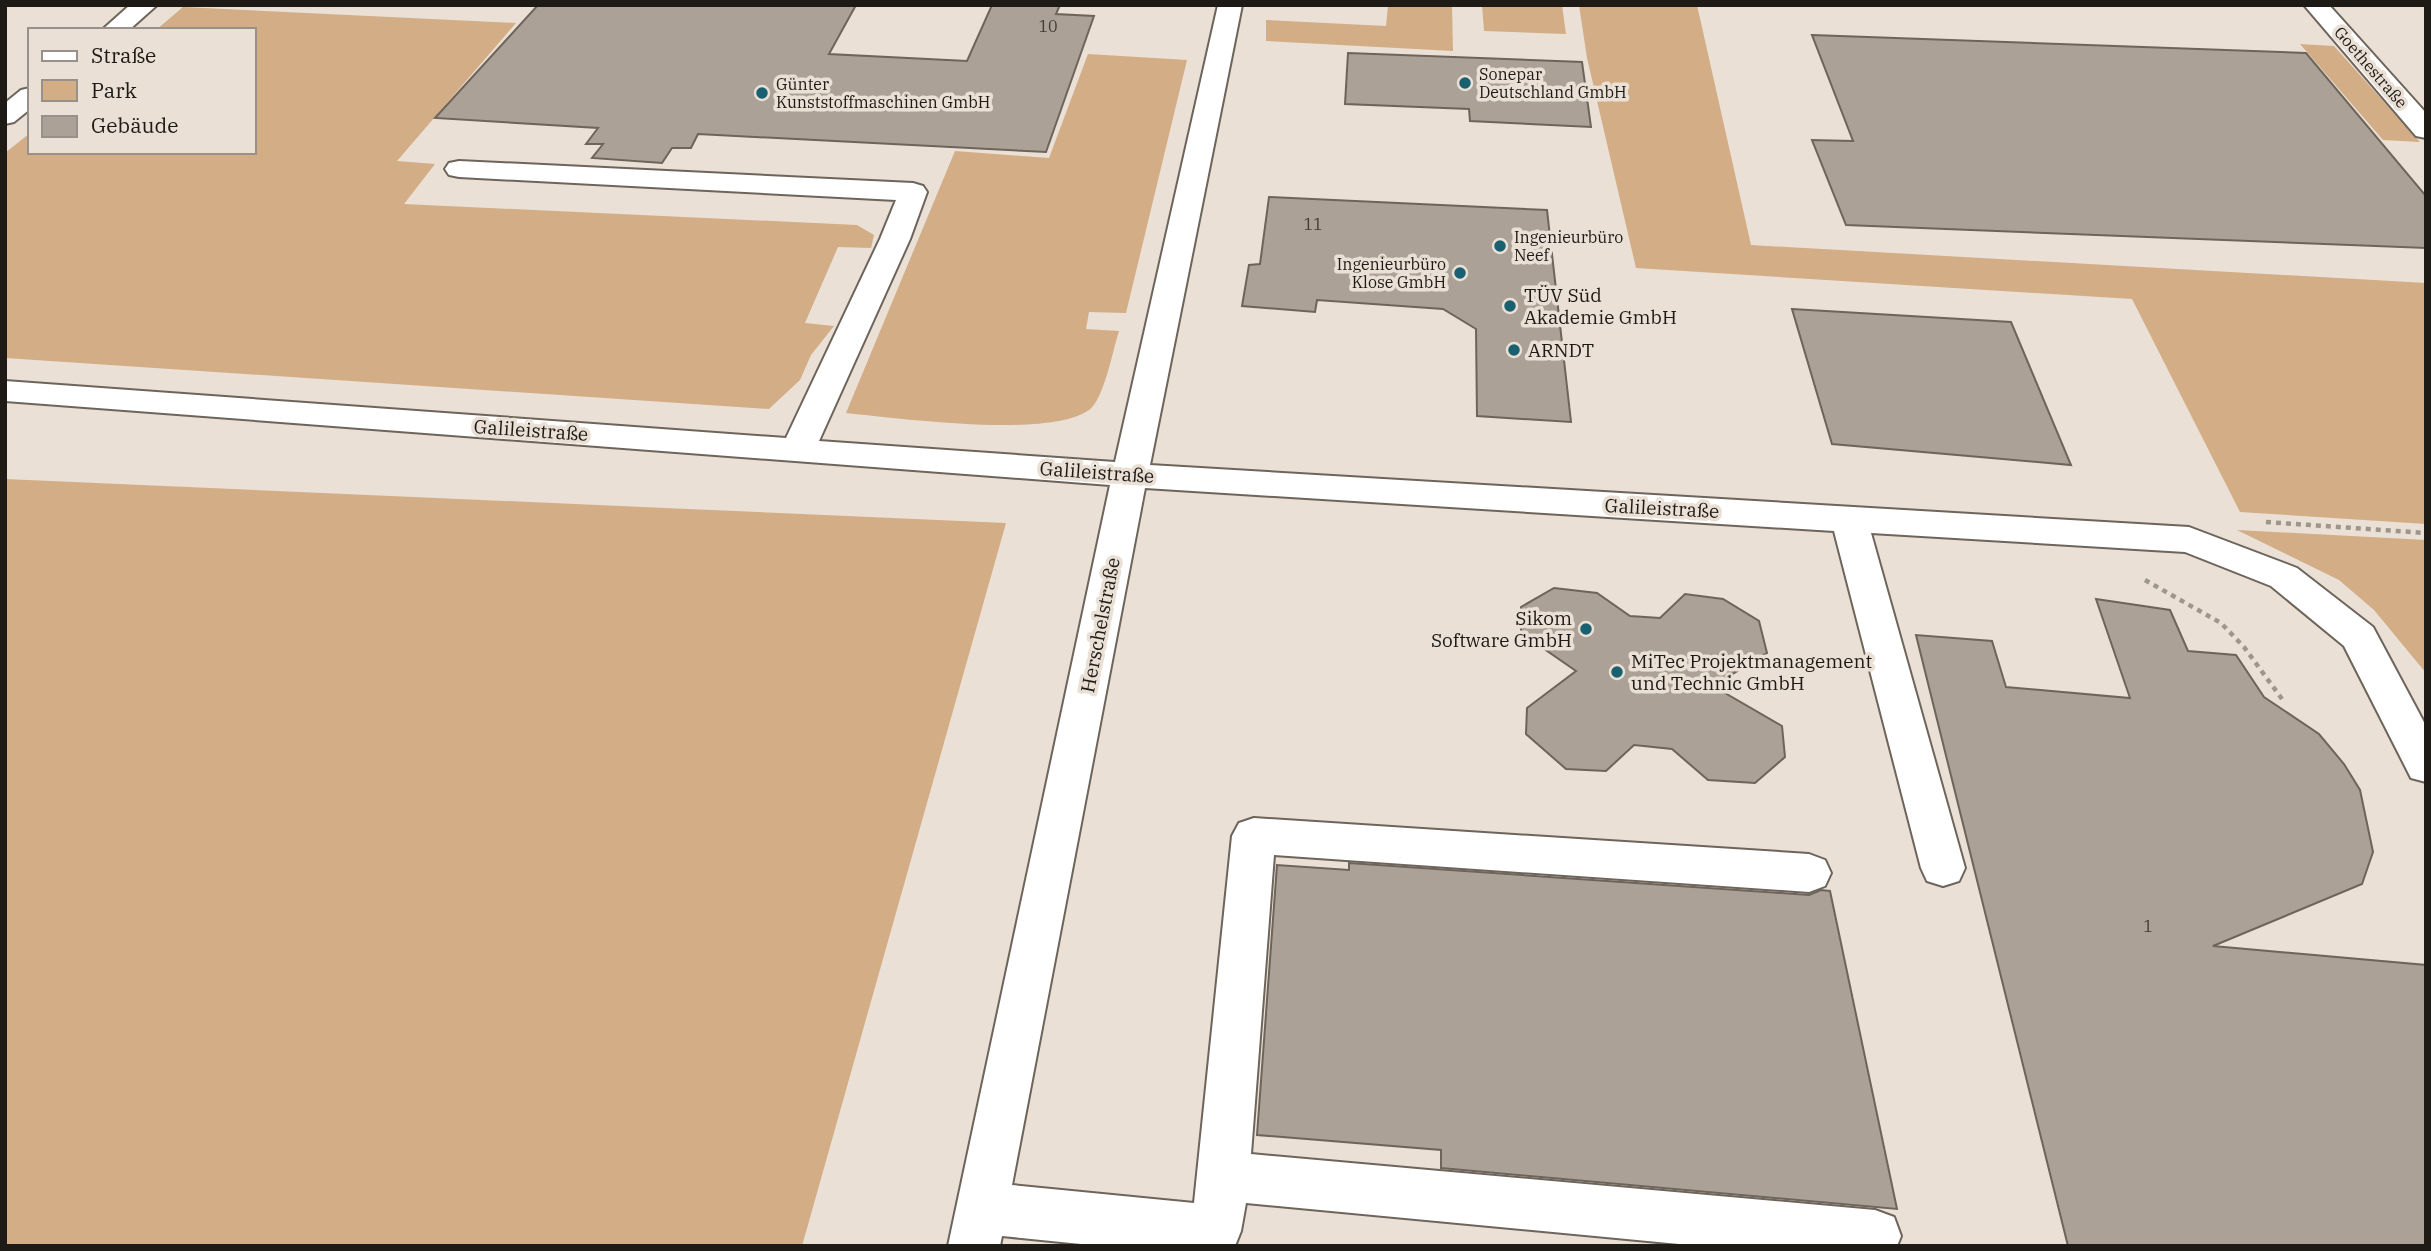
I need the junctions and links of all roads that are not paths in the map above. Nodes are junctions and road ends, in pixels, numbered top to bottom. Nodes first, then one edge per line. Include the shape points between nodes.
1 (145, 5) edge
2 (1230, 5) edge
3 (2316, 5) edge
4 (116, 28) edge
5 (28, 98) edge
6 (5, 116) edge
7 (2426, 130) edge
8 (459, 169) dead end
9 (5, 391) edge
10 (798, 450) junction
11 (1130, 475) junction
12 (1849, 519) junction
13 (2426, 766) edge
14 (1942, 868) dead end
15 (1809, 873) dead end
16 (1224, 1176) junction
17 (978, 1227) edge
18 (1875, 1237) dead end

1 - 4 street
2 - 11 street, Herschelstraße
3 - 7 street, Goethestraße
5 - 6 street
8 - 10 street via 913,192
9 - 10 street, Galileistraße
10 - 11 street, Galileistraße
11 - 12 street, Galileistraße
11 - 17 street, Herschelstraße
12 - 13 street, Galileistraße via 2189,540 2284,577 2359,637
12 - 14 street
15 - 16 street via 1254,836
16 - 17 street via 1215,1231
16 - 18 street

